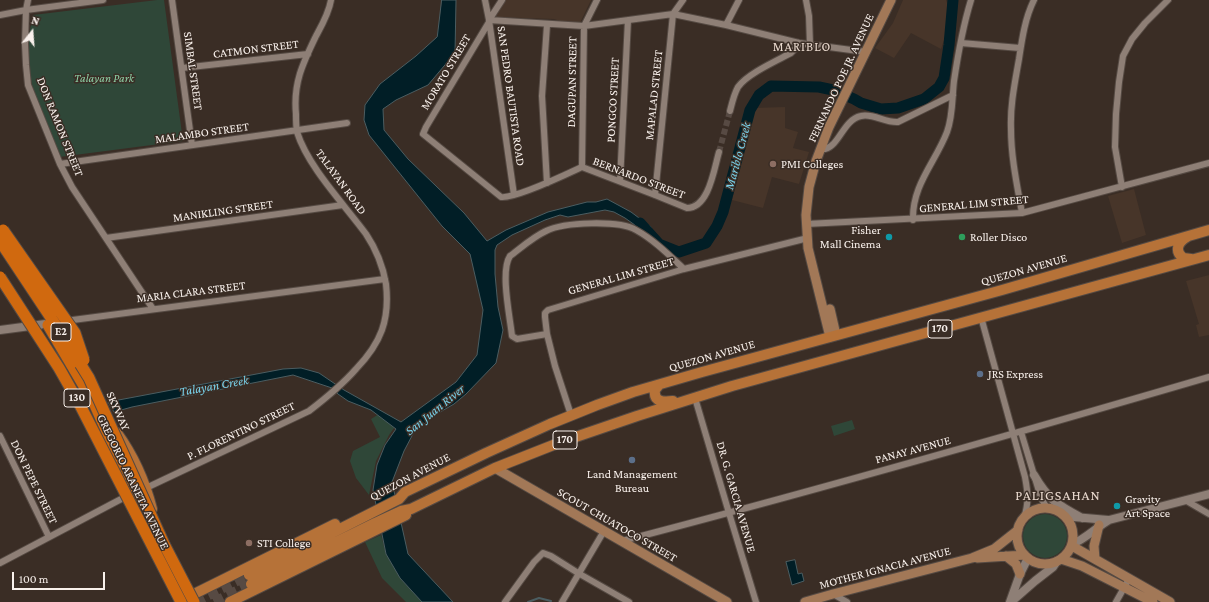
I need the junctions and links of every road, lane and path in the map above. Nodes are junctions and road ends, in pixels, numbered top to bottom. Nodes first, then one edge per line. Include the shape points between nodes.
1 (28, 0) edge
2 (103, 0) edge
3 (172, 0) edge
4 (331, 0) edge
5 (485, 0) edge
6 (502, 0) edge
7 (597, 0) edge
8 (683, 0) edge
9 (739, 0) edge
10 (806, 0) edge
11 (891, 0) edge
12 (971, 0) edge
13 (1034, 0) edge
14 (1168, 0) edge
15 (26, 10) junction
16 (673, 14) junction
17 (0, 15) edge
18 (628, 20) junction
19 (489, 21) junction
20 (547, 24) junction
21 (726, 25) junction
22 (584, 26) junction
23 (799, 43) junction
24 (961, 43) junction
25 (810, 45) junction
26 (1020, 48) junction
27 (866, 52) junction
28 (308, 54) junction
29 (182, 68) junction
30 (953, 95) junction
31 (730, 111) tunnel mouth
32 (347, 123) dead end
33 (297, 131) junction
34 (192, 145) junction
35 (821, 147) junction
36 (719, 152) tunnel mouth
37 (1209, 163) edge
38 (60, 164) junction
39 (582, 167) junction
40 (620, 181) junction
41 (547, 183) junction
42 (1122, 187) junction
43 (655, 194) junction
44 (514, 196) junction
45 (343, 205) junction
46 (1022, 213) junction
47 (913, 220) junction
48 (806, 224) junction
49 (1, 228) edge
50 (1209, 230) edge
51 (1189, 236) junction
52 (106, 238) junction
53 (808, 238) junction
54 (0, 241) edge
55 (1161, 244) junction
56 (0, 245) edge
57 (0, 253) edge
58 (1209, 255) edge
59 (1195, 258) junction
60 (1167, 266) junction
61 (684, 269) junction
62 (0, 272) edge
63 (0, 277) edge
64 (385, 279) junction
65 (153, 309) junction
66 (981, 317) junction
67 (54, 323) junction
68 (36, 325) junction
69 (0, 330) edge
70 (547, 334) junction
71 (833, 336) junction
72 (1209, 377) edge
73 (89, 378) junction
74 (659, 385) junction
75 (340, 386) joint
76 (700, 397) junction
77 (97, 403) junction
78 (570, 415) junction
79 (106, 417) junction
80 (1021, 432) junction
81 (1014, 434) junction
82 (0, 436) edge
83 (495, 468) junction
84 (1034, 475) junction
85 (146, 488) junction
86 (1209, 494) edge
87 (124, 497) junction
88 (1185, 500) junction
89 (1047, 508) junction
90 (729, 513) junction
91 (1063, 514) junction
92 (1209, 514) edge
93 (154, 517) junction
94 (374, 518) junction
95 (1024, 518) junction
96 (1082, 518) junction
97 (1109, 520) junction
98 (1099, 526) junction
99 (604, 530) junction
100 (1018, 530) junction
101 (48, 537) junction
102 (622, 541) junction
103 (1072, 545) junction
104 (1006, 556) junction
105 (1026, 557) junction
106 (972, 558) junction
107 (1095, 559) junction
108 (1059, 560) junction
109 (0, 563) edge
110 (578, 574) junction
111 (1020, 574) junction
112 (250, 580) tunnel mouth
113 (1127, 583) junction
114 (833, 594) junction
115 (196, 599) edge
116 (179, 602) edge
117 (230, 602) edge
118 (504, 602) edge
119 (562, 602) edge
120 (629, 602) edge
121 (727, 602) edge
122 (756, 602) edge
123 (805, 602) edge
124 (847, 602) edge
125 (1010, 602) edge
126 (1116, 602) edge
127 (1153, 602) edge
128 (1170, 602) edge

1 - 15 street, DON RAMON STREET
2 - 15 street
3 - 29 street, SIMBAL STREET
4 - 28 street, TALAYAN ROAD
5 - 19 street, SAN PEDRO BAUTISTA ROAD
6 - 19 street, MORATO STREET
7 - 22 street, DAGUPAN STREET
8 - 16 street, MAPALAD STREET
9 - 21 street
10 - 25 street
11 - 27 main road, FERNANDO POE JR. AVENUE
12 - 24 street
13 - 26 street
14 - 42 street via 1132,39 1124,56 1116,108 1115,147
15 - 17 street
15 - 38 street, DON RAMON STREET via 28,85
16 - 18 street
16 - 21 street
16 - 43 street, MAPALAD STREET
18 - 22 street
18 - 40 street, PONGCO STREET
19 - 20 street
19 - 44 street, SAN PEDRO BAUTISTA ROAD
19 - 44 street, MORATO STREET via 423,134 501,197
20 - 22 street
20 - 41 street via 542,96
21 - 23 street
22 - 39 street, DAGUPAN STREET
23 - 25 street
23 - 31 street via 791,53 747,78 735,93
24 - 26 street
24 - 30 street
25 - 27 street
26 - 46 street via 1012,99 1011,128
27 - 35 main road, FERNANDO POE JR. AVENUE
28 - 29 street, CATMON STREET
28 - 33 street, TALAYAN ROAD via 297,79 294,98
29 - 34 street, SIMBAL STREET
30 - 35 street via 898,122 867,115 857,117 846,125 830,147
30 - 47 street via 947,133 918,189
32 - 33 street, MALAMBO STREET
33 - 34 street, MALAMBO STREET
33 - 45 street, TALAYAN ROAD via 308,157
34 - 38 street, MALAMBO STREET
35 - 48 main road, FERNANDO POE JR. AVENUE via 809,187
36 - 43 street, BERNARDO STREET via 706,195 696,205 687,208
37 - 42 street, GENERAL LIM STREET
38 - 52 street, DON RAMON STREET
39 - 40 street, BERNARDO STREET
39 - 41 street, BERNARDO STREET
40 - 43 street, BERNARDO STREET
41 - 44 street, BERNARDO STREET
42 - 46 street, GENERAL LIM STREET
45 - 52 street, MANIKLING STREET
45 - 64 street, TALAYAN ROAD via 367,236 376,252
46 - 47 street, GENERAL LIM STREET
47 - 48 street, GENERAL LIM STREET
48 - 53 main road, FERNANDO POE JR. AVENUE
49 - 73 highway, bridge via 74,333
50 - 51 main road, QUEZON AVENUE / 170
51 - 55 main road, QUEZON AVENUE / 170
51 - 59 main road via 1180,241 1178,252 1189,260
52 - 65 street, DON RAMON STREET
53 - 61 street, GENERAL LIM STREET
53 - 71 main road, FERNANDO POE JR. AVENUE via 808,248
54 - 73 highway, SKYWAY / E2, bridge
55 - 60 main road via 1167,244 1174,251 1173,263
55 - 71 main road, QUEZON AVENUE / 170
56 - 67 main road, GREGORIO ARANETA AVENUE / 130
57 - 77 highway, bridge
58 - 59 main road, 170
59 - 60 main road, 170
60 - 66 main road, 170
61 - 70 street, GENERAL LIM STREET via 551,308 545,313
61 - 70 street via 654,242 628,226 613,223 574,225 546,231 510,256 505,277 512,336 517,339
62 - 68 main road, GREGORIO ARANETA AVENUE / 130
63 - 116 highway, E2, bridge via 80,405
64 - 65 street, MARIA CLARA STREET
64 - 75 street, TALAYAN ROAD via 387,309 377,344
65 - 67 street, MARIA CLARA STREET
66 - 76 main road, 170
66 - 81 street
67 - 68 street, MARIA CLARA STREET
67 - 77 main road, GREGORIO ARANETA AVENUE / 130 via 79,363
68 - 69 street, MARIA CLARA STREET
68 - 87 main road, GREGORIO ARANETA AVENUE / 130 via 68,379
70 - 78 street, GENERAL LIM STREET
71 - 74 main road, QUEZON AVENUE / 170
72 - 80 street, PANAY AVENUE
73 - 115 highway, SKYWAY / E2, bridge via 164,544
74 - 76 main road via 654,394 658,400 664,402
74 - 78 main road, QUEZON AVENUE / 170
75 - 85 street, P. FLORENTINO STREET via 308,410
76 - 83 main road, 170 via 636,416
76 - 90 street, DR. G. GARCIA AVENUE
77 - 79 main road, GREGORIO ARANETA AVENUE / 130, bridge
77 - 93 highway via 136,498
78 - 94 main road, QUEZON AVENUE / 170 via 484,453 400,495
79 - 85 main road, GREGORIO ARANETA AVENUE / 130 via 124,443
79 - 93 main road, GREGORIO ARANETA AVENUE / 130 via 138,490
80 - 81 street, PANAY AVENUE
80 - 84 street
81 - 90 street, PANAY AVENUE
81 - 95 street via 1029,496
82 - 101 street, DON PEPE STREET
83 - 94 main road, 170 via 406,512
83 - 99 main road, SCOUT CHUATOCO STREET
84 - 89 street via 1042,502
84 - 96 street via 1049,498
85 - 93 main road, GREGORIO ARANETA AVENUE / 130
86 - 88 street
87 - 101 street
87 - 116 main road, GREGORIO ARANETA AVENUE / 130
88 - 92 street
88 - 97 street
89 - 91 main road
89 - 95 main road via 1034,510
90 - 102 street, PANAY AVENUE
90 - 122 street, DR. G. GARCIA AVENUE
91 - 96 street
91 - 103 main road via 1072,528
93 - 115 main road, GREGORIO ARANETA AVENUE / 130
94 - 112 main road
94 - 115 main road
94 - 117 main road
95 - 100 main road
96 - 97 street
97 - 98 street
98 - 103 street
98 - 107 main road via 1094,546
99 - 102 main road, SCOUT CHUATOCO STREET
99 - 110 street
100 - 105 main road via 1018,541
100 - 106 main road, MOTHER IGNACIA AVENUE via 994,549
101 - 109 street
102 - 121 main road, SCOUT CHUATOCO STREET
103 - 107 main road
103 - 108 main road via 1067,554
104 - 105 main road, MOTHER IGNACIA AVENUE
104 - 106 main road, MOTHER IGNACIA AVENUE
104 - 111 main road via 1016,564
105 - 108 main road via 1048,564
105 - 111 street
106 - 114 main road, MOTHER IGNACIA AVENUE
107 - 113 main road
108 - 113 main road
108 - 125 street
110 - 118 street via 551,556 543,554
110 - 119 street
110 - 120 street
111 - 125 street
113 - 126 street
113 - 127 main road
113 - 128 main road
114 - 123 main road, MOTHER IGNACIA AVENUE
114 - 124 street
115 - 116 main road

